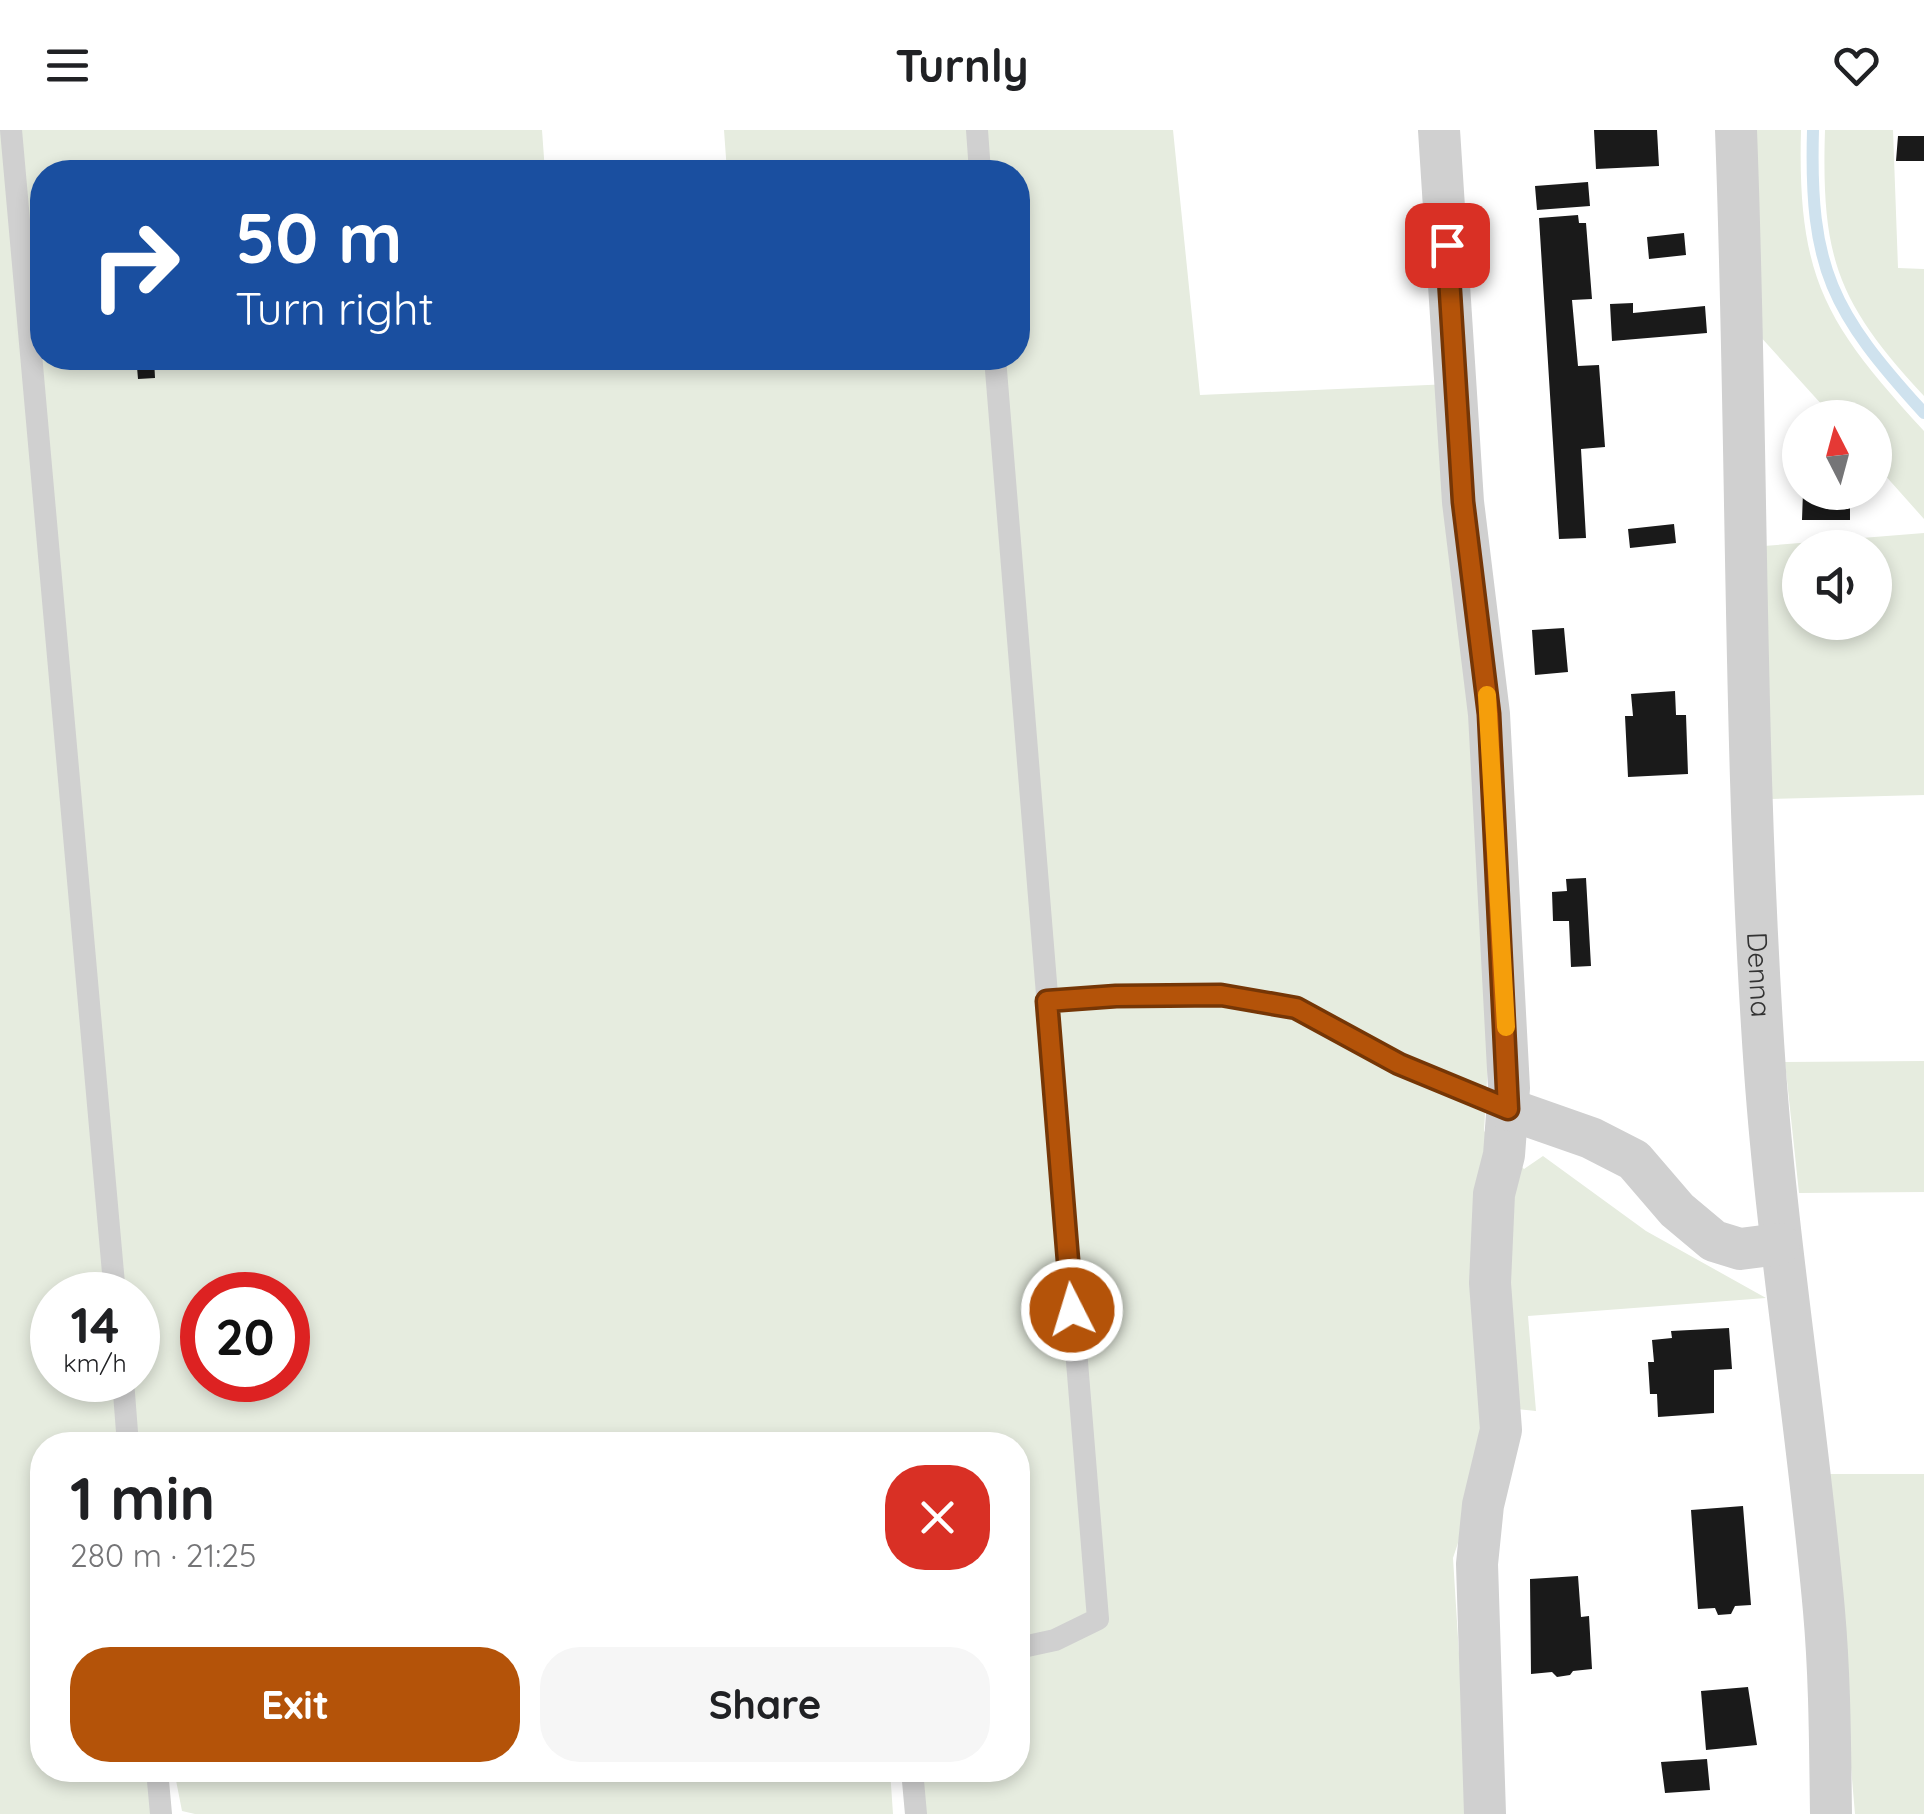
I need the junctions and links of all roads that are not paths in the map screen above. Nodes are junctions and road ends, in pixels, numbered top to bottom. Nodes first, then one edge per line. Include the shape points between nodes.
1 (11, 130) edge
2 (977, 130) edge
3 (1439, 130) edge
4 (1736, 130) edge
5 (979, 160) edge
6 (30, 343) edge
7 (32, 370) edge
8 (996, 370) edge
9 (1047, 1001) junction
10 (1508, 1109) junction
11 (1779, 1244) junction
12 (113, 1272) edge
13 (125, 1402) edge
14 (127, 1432) edge
15 (1030, 1645) edge
16 (158, 1782) edge
17 (913, 1782) edge
18 (161, 1814) edge
19 (916, 1814) edge
20 (1485, 1814) edge
21 (1831, 1814) edge

1 - 6 lane
2 - 5 lane
3 - 10 street via 1463,502 1489,714
4 - 11 street, Denna via 1747,700
7 - 12 lane
8 - 9 lane
9 - 10 lane via 1221,995 1296,1008 1399,1064
9 - 15 lane via 1098,1619
10 - 11 street via 1634,1160 1714,1242 1740,1249
10 - 20 street via 1494,1194 1490,1283 1501,1430 1476,1564
11 - 21 street, Denna via 1824,1612
13 - 14 lane
16 - 18 lane
17 - 19 lane

